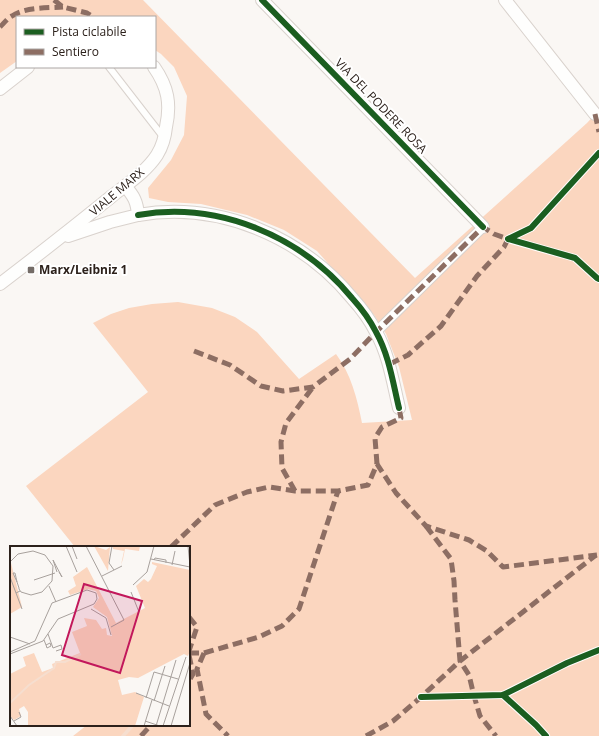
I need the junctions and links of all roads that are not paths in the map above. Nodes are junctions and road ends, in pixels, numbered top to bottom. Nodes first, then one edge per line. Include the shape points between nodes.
1 (262, 0) edge
2 (505, 0) edge
3 (27, 68) edge
4 (110, 68) edge
5 (155, 68) edge
6 (0, 88) edge
7 (595, 114) dead end
8 (164, 138) junction
9 (125, 186) junction
10 (138, 215) junction
11 (483, 227) joint
12 (57, 240) junction
13 (0, 284) edge
14 (376, 332) junction
15 (399, 408) dead end

1 - 11 street, VIA DEL PODERE ROSA
2 - 7 street
3 - 6 street
4 - 8 lane
5 - 8 street, VIALE MARX via 166,88 168,102
8 - 9 street, VIALE MARX via 153,160
9 - 10 street via 136,201
9 - 12 street, VIALE MARX
10 - 12 street via 102,224
10 - 14 street via 182,212 213,215 246,224 278,238 308,256 334,278 356,303
11 - 14 street
12 - 13 street, VIALE MARX
14 - 15 street via 383,347

